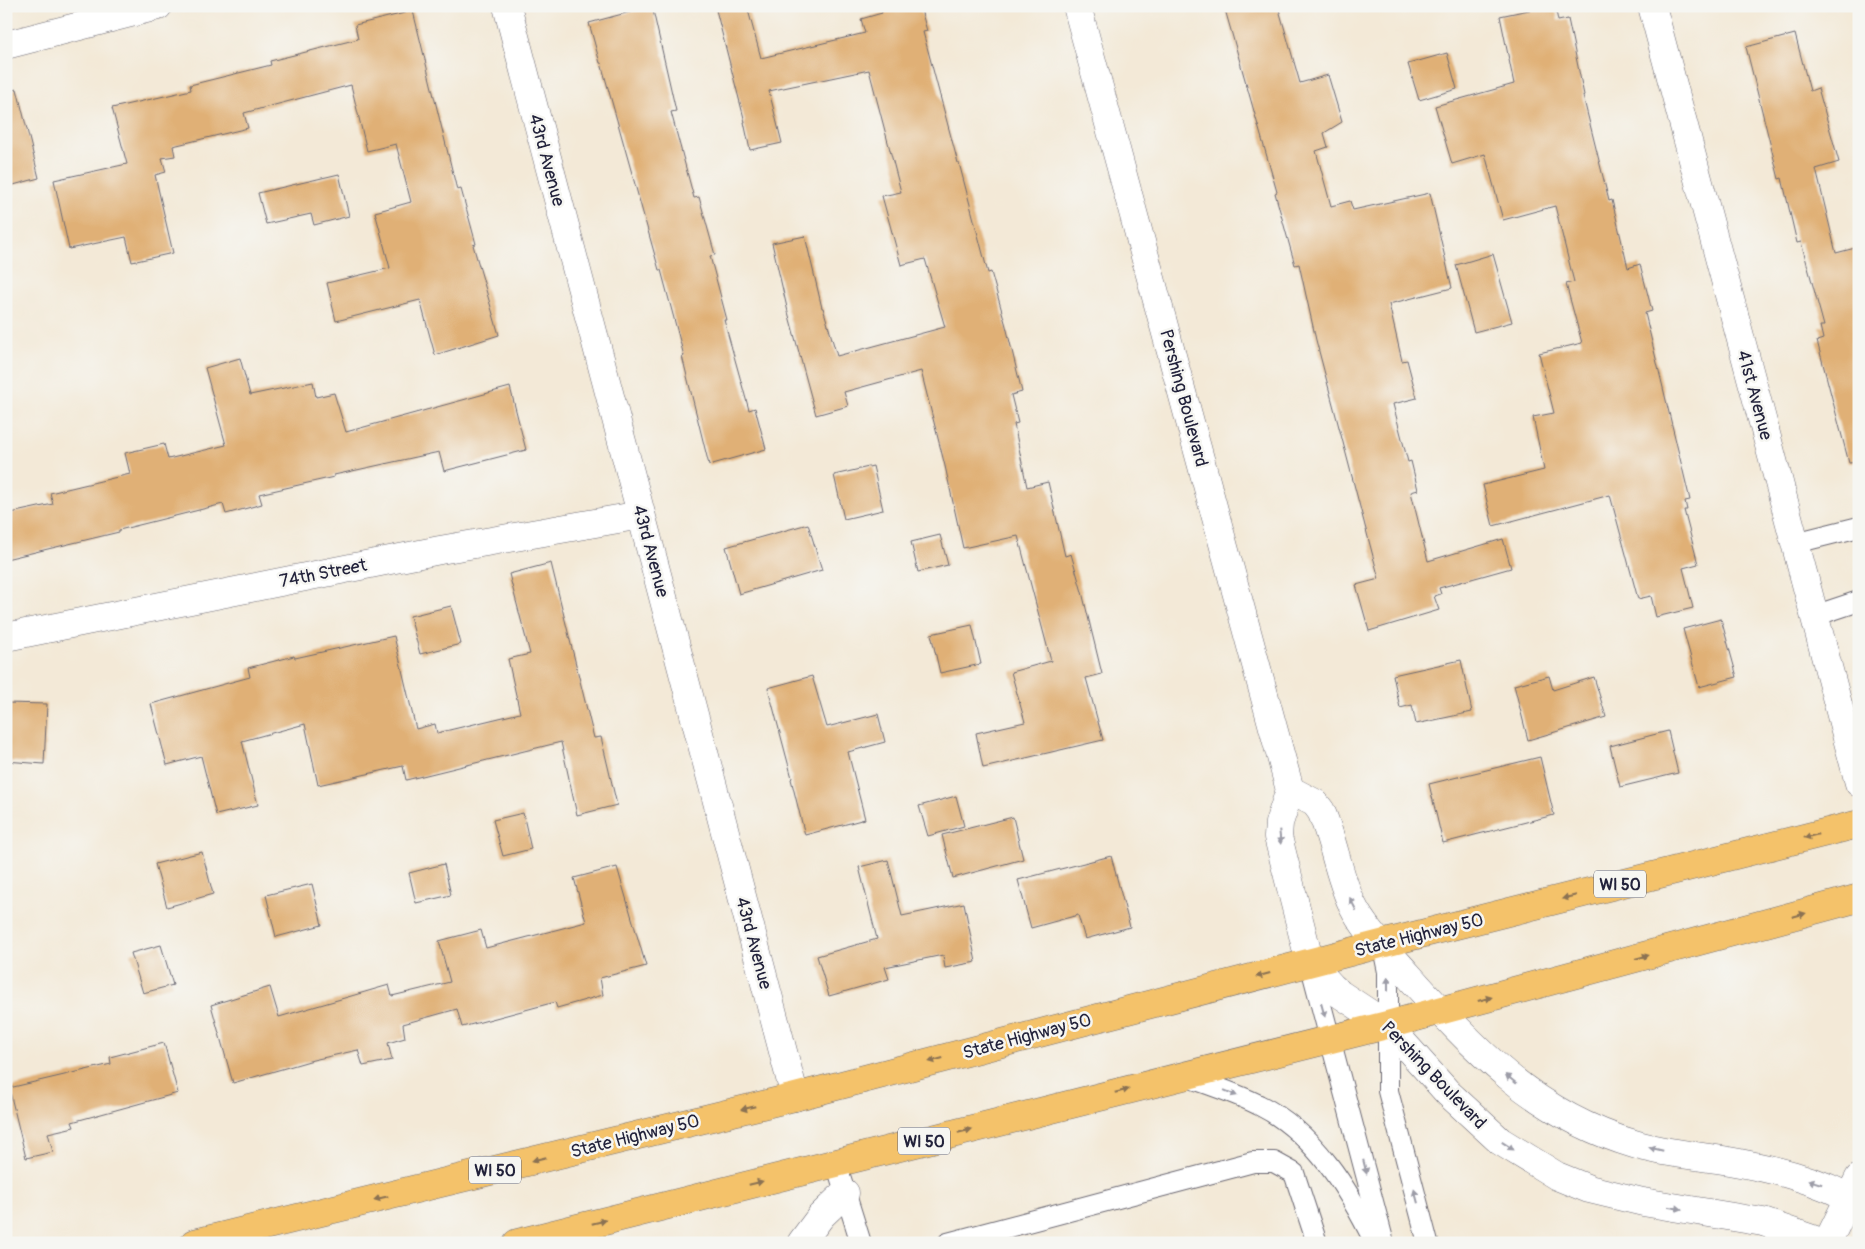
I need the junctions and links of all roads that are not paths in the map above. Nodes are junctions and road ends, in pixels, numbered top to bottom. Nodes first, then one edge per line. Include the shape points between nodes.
1 (158, 6) edge
2 (507, 6) edge
3 (1077, 6) edge
4 (1652, 6) edge
5 (6, 45) edge
6 (641, 515) junction
7 (1859, 527) edge
8 (1795, 543) junction
9 (1859, 601) edge
10 (1814, 616) junction
11 (6, 636) edge
12 (1859, 783) edge
13 (1290, 790) junction
14 (1859, 824) edge
15 (1859, 898) edge
16 (1381, 944) junction
17 (1310, 962) junction
18 (1440, 1011) junction
19 (1387, 1025) junction
20 (1332, 1039) junction
21 (1185, 1076) junction
22 (795, 1097) junction
23 (836, 1163) junction
24 (845, 1193) junction
25 (1855, 1193) edge
26 (194, 1243) edge
27 (517, 1243) edge
28 (801, 1243) edge
29 (860, 1243) edge
30 (948, 1243) edge
31 (1314, 1243) edge
32 (1375, 1243) edge
33 (1384, 1243) edge
34 (1428, 1243) edge
35 (1825, 1243) edge

1 - 5 street
2 - 6 street, 43rd Avenue
3 - 13 street, Pershing Boulevard
4 - 8 street, 41st Avenue
6 - 11 street, 74th Street via 440,550
6 - 22 street, 43rd Avenue
7 - 8 lane
8 - 10 street, 41st Avenue
9 - 10 lane
10 - 12 street, 41st Avenue
16 -> 13 street via 1352,904 1321,811 1315,803
13 -> 17 street, Pershing Boulevard via 1278,837
14 -> 16 main road, State Highway 50 / WI 50
18 -> 15 main road, WI 50
16 - 17 main road, State Highway 50 / WI 50
16 - 18 street
19 -> 16 lane via 1388,972
17 - 19 street, Pershing Boulevard via 1336,991
17 -> 20 lane
17 -> 22 main road, State Highway 50 / WI 50
18 - 19 main road, WI 50
25 -> 18 street via 1743,1164 1635,1144 1588,1127 1563,1115 1509,1078
19 - 20 main road, WI 50
34 -> 19 lane via 1388,1091
19 -> 35 street, Pershing Boulevard via 1480,1124 1522,1156 1557,1176 1612,1196 1763,1222
20 - 21 main road, WI 50
20 -> 33 lane
23 -> 21 main road, WI 50
21 -> 32 lane via 1260,1105 1302,1136 1352,1199
22 -> 26 main road, State Highway 50 / WI 50
23 - 24 lane
27 -> 23 main road, WI 50
24 - 28 street via 821,1216
24 - 29 lane
25 - 35 street
30 - 31 lane via 1253,1162 1274,1162 1294,1174 1316,1240

